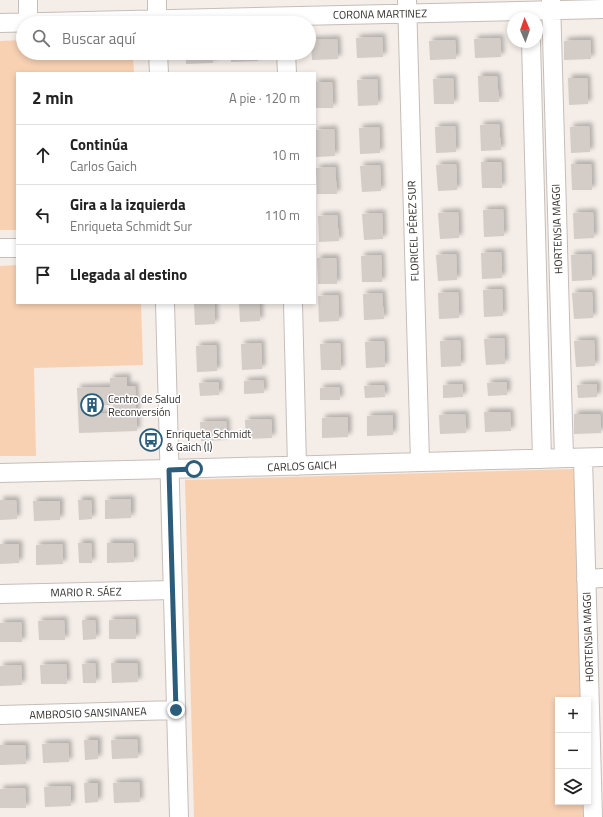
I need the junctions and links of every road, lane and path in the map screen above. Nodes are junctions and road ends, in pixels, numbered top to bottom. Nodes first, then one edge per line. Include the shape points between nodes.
1 (28, 0) edge
2 (157, 0) edge
3 (551, 5) edge
4 (407, 7) edge
5 (530, 9) edge
6 (603, 9) edge
7 (285, 13) edge
8 (28, 16) edge
9 (157, 16) edge
10 (237, 16) edge
11 (16, 22) edge
12 (0, 23) edge
13 (531, 48) edge
14 (158, 60) edge
15 (286, 60) edge
16 (159, 72) edge
17 (286, 72) edge
18 (0, 248) edge
19 (16, 248) edge
20 (165, 304) edge
21 (293, 304) edge
22 (603, 457) edge
23 (564, 458) junction
24 (583, 458) junction
25 (542, 459) junction
26 (420, 462) junction
27 (297, 466) junction
28 (169, 470) junction
29 (0, 472) edge
30 (595, 579) edge
31 (173, 590) junction
32 (0, 594) edge
33 (596, 700) edge
34 (176, 710) junction
35 (0, 715) edge
36 (178, 817) edge
37 (593, 817) edge

1 - 8 street
2 - 9 street
3 - 5 street, CORONA MARTINEZ
3 - 6 street, CORONA MARTINEZ
3 - 23 street, HORTENSIA MAGGI
4 - 5 street, CORONA MARTINEZ
4 - 7 street, CORONA MARTINEZ
4 - 26 street, FLORICEL PÉREZ SUR
7 - 10 street, CORONA MARTINEZ
11 - 12 street, CORONA MARTINEZ
13 - 25 street, HORTENSIA MAGGI
14 - 16 street
15 - 17 street
18 - 19 street
20 - 28 street
21 - 27 street
22 - 24 street, CARLOS GAICH
23 - 24 street, CARLOS GAICH
23 - 25 street, CARLOS GAICH
24 - 30 street, HORTENSIA MAGGI
25 - 26 street, CARLOS GAICH
26 - 27 street, CARLOS GAICH
27 - 28 street, CARLOS GAICH
28 - 29 street, CARLOS GAICH
28 - 31 street
30 - 33 street, HORTENSIA MAGGI
31 - 32 street, MARIO R. SÁEZ
31 - 34 street
33 - 37 street, HORTENSIA MAGGI
34 - 35 street, AMBROSIO SANSINANEA
34 - 36 street

